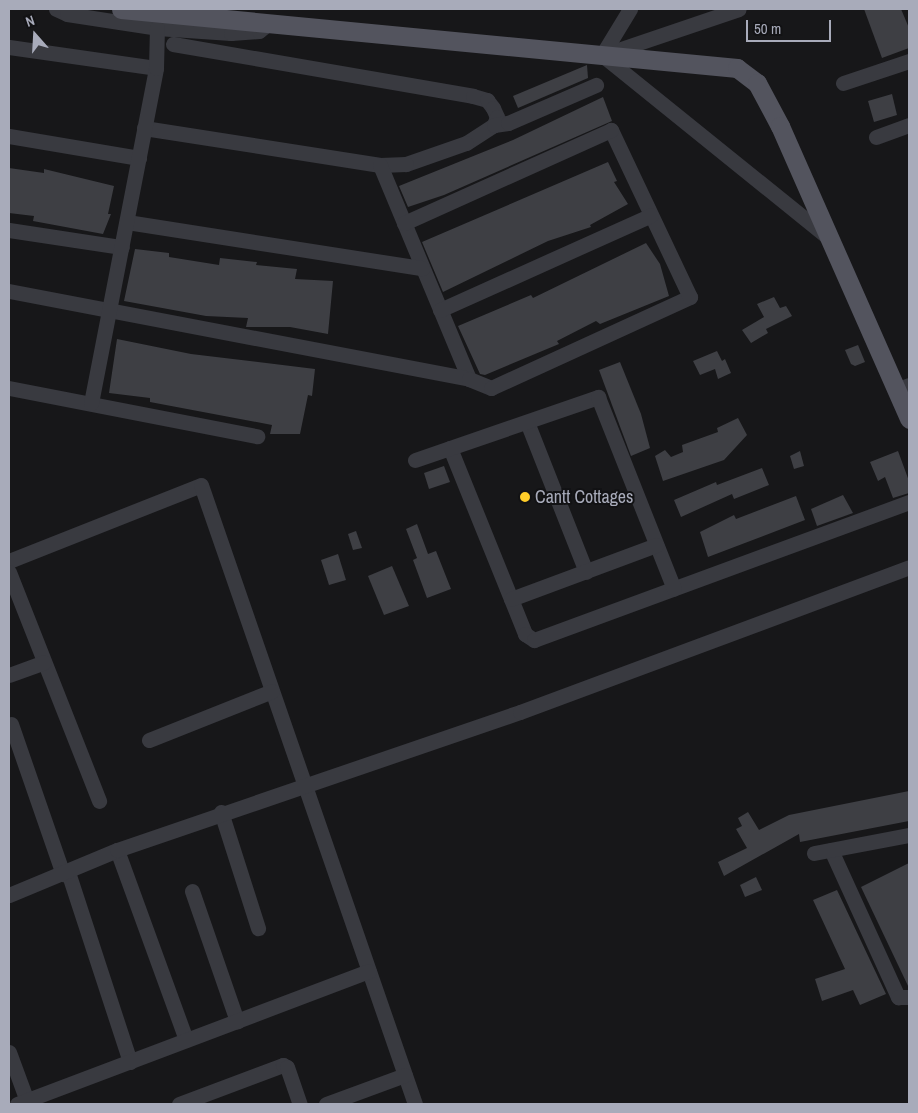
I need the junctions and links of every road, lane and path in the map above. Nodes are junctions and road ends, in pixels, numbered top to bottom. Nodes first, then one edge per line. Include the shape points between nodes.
1 (56, 9) edge
2 (121, 9) edge
3 (630, 9) edge
4 (739, 9) edge
5 (147, 10) edge
6 (269, 23) junction
7 (157, 28) junction
8 (173, 44) dead end
9 (9, 47) edge
10 (602, 55) junction
11 (909, 60) edge
12 (156, 68) junction
13 (843, 83) dead end
14 (596, 85) dead end
15 (494, 125) junction
16 (909, 125) edge
17 (144, 128) junction
18 (9, 136) edge
19 (876, 137) dead end
20 (139, 158) junction
21 (380, 165) junction
22 (651, 215) junction
23 (127, 222) junction
24 (404, 223) junction
25 (9, 230) edge
26 (830, 239) junction
27 (122, 247) junction
28 (422, 268) junction
29 (9, 292) edge
30 (440, 310) junction
31 (110, 311) junction
32 (469, 380) junction
33 (9, 388) edge
34 (906, 401) edge
35 (91, 403) junction
36 (527, 422) junction
37 (258, 436) dead end
38 (450, 448) junction
39 (414, 460) dead end
40 (909, 502) edge
41 (656, 545) junction
42 (9, 561) edge
43 (909, 567) edge
44 (9, 572) edge
45 (586, 572) junction
46 (674, 589) junction
47 (511, 600) junction
48 (44, 662) junction
49 (9, 675) edge
50 (272, 691) junction
51 (11, 724) dead end
52 (149, 740) dead end
53 (302, 784) junction
54 (98, 801) dead end
55 (221, 812) junction
56 (909, 835) edge
57 (117, 850) junction
58 (831, 850) junction
59 (814, 853) dead end
60 (65, 873) junction
61 (192, 891) dead end
62 (9, 895) edge
63 (258, 928) dead end
64 (369, 971) junction
65 (909, 997) edge
66 (237, 1021) junction
67 (186, 1040) junction
68 (9, 1052) edge
69 (130, 1062) junction
70 (405, 1075) junction
71 (52, 1098) edge
72 (22, 1102) edge
73 (179, 1104) edge
74 (300, 1104) edge
75 (326, 1104) edge
76 (415, 1104) edge

1 - 7 street via 67,14
2 - 5 main road
3 - 10 street
4 - 10 street
5 - 6 main road
6 - 7 street via 259,31 231,33
6 - 10 main road
7 - 12 street
8 - 15 street via 473,96 487,100 494,108 497,117
9 - 12 street
10 - 26 street
10 - 26 main road via 737,68 757,82
11 - 13 street
12 - 17 street
14 - 15 street via 508,123
15 - 21 street via 466,143 406,164
16 - 19 street
17 - 20 street
17 - 21 street
18 - 20 street
20 - 23 street
21 - 24 street
22 - 24 street via 611,130
22 - 30 street
22 - 32 street via 690,297 491,388
23 - 27 street
23 - 28 street
24 - 28 street
25 - 27 street
26 - 34 main road
27 - 31 street
28 - 30 street
29 - 31 street
30 - 32 street
31 - 32 street
31 - 35 street
33 - 35 street
35 - 37 street
36 - 38 street
36 - 41 street via 598,397
36 - 45 street
38 - 39 street
38 - 47 street
40 - 46 street
41 - 45 street
41 - 46 street
42 - 50 street via 201,485
43 - 53 street via 520,712
44 - 48 street
45 - 47 street
46 - 47 street via 534,640 525,634
48 - 49 street
48 - 54 street
50 - 52 street
50 - 53 street
51 - 60 street
53 - 55 street
53 - 64 street
55 - 57 street
55 - 63 street
56 - 58 street
57 - 60 street
57 - 67 street
58 - 59 street
58 - 65 street via 898,997
60 - 62 street
60 - 69 street
61 - 66 street
64 - 66 street
64 - 70 street
66 - 67 street
67 - 69 street
68 - 72 street
69 - 71 street
70 - 75 street
70 - 76 street
71 - 72 street
73 - 74 street via 283,1066 287,1068

